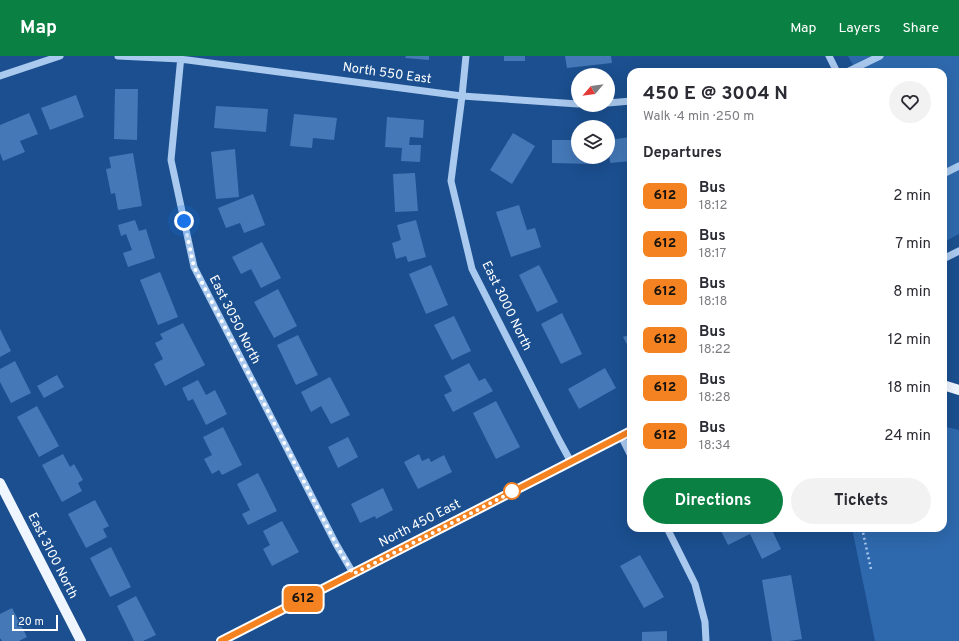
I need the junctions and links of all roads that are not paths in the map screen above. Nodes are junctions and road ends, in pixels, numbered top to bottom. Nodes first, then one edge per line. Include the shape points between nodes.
1 (60, 56) edge
2 (118, 56) edge
3 (466, 56) edge
4 (829, 56) edge
5 (880, 56) edge
6 (181, 57) edge
7 (835, 68) edge
8 (855, 68) edge
9 (0, 76) edge
10 (462, 96) junction
11 (627, 101) edge
12 (615, 102) edge
13 (571, 104) edge
14 (959, 166) edge
15 (947, 172) edge
16 (959, 251) edge
17 (947, 257) edge
18 (947, 386) edge
19 (959, 390) edge
20 (627, 433) edge
21 (621, 436) junction
22 (627, 448) edge
23 (571, 462) junction
24 (0, 483) edge
25 (669, 532) edge
26 (353, 574) junction
27 (81, 641) edge
28 (221, 641) edge
29 (706, 641) edge

1 - 9 street
2 - 6 street, North 550 East
3 - 10 street, East 3000 North
4 - 7 street
5 - 8 street
6 - 10 street, North 550 East
6 - 26 street, East 3050 North via 171,160 194,267
10 - 13 street, North 550 East
10 - 23 street, East 3000 North via 451,181 472,269
11 - 12 street
14 - 15 street
16 - 17 street
18 - 19 main road
20 - 21 main road, North 450 East
21 - 22 street
21 - 23 main road, North 450 East
23 - 26 main road, North 450 East
24 - 27 main road, East 3100 North
25 - 29 street via 695,584 705,622
26 - 28 main road, North 450 East

